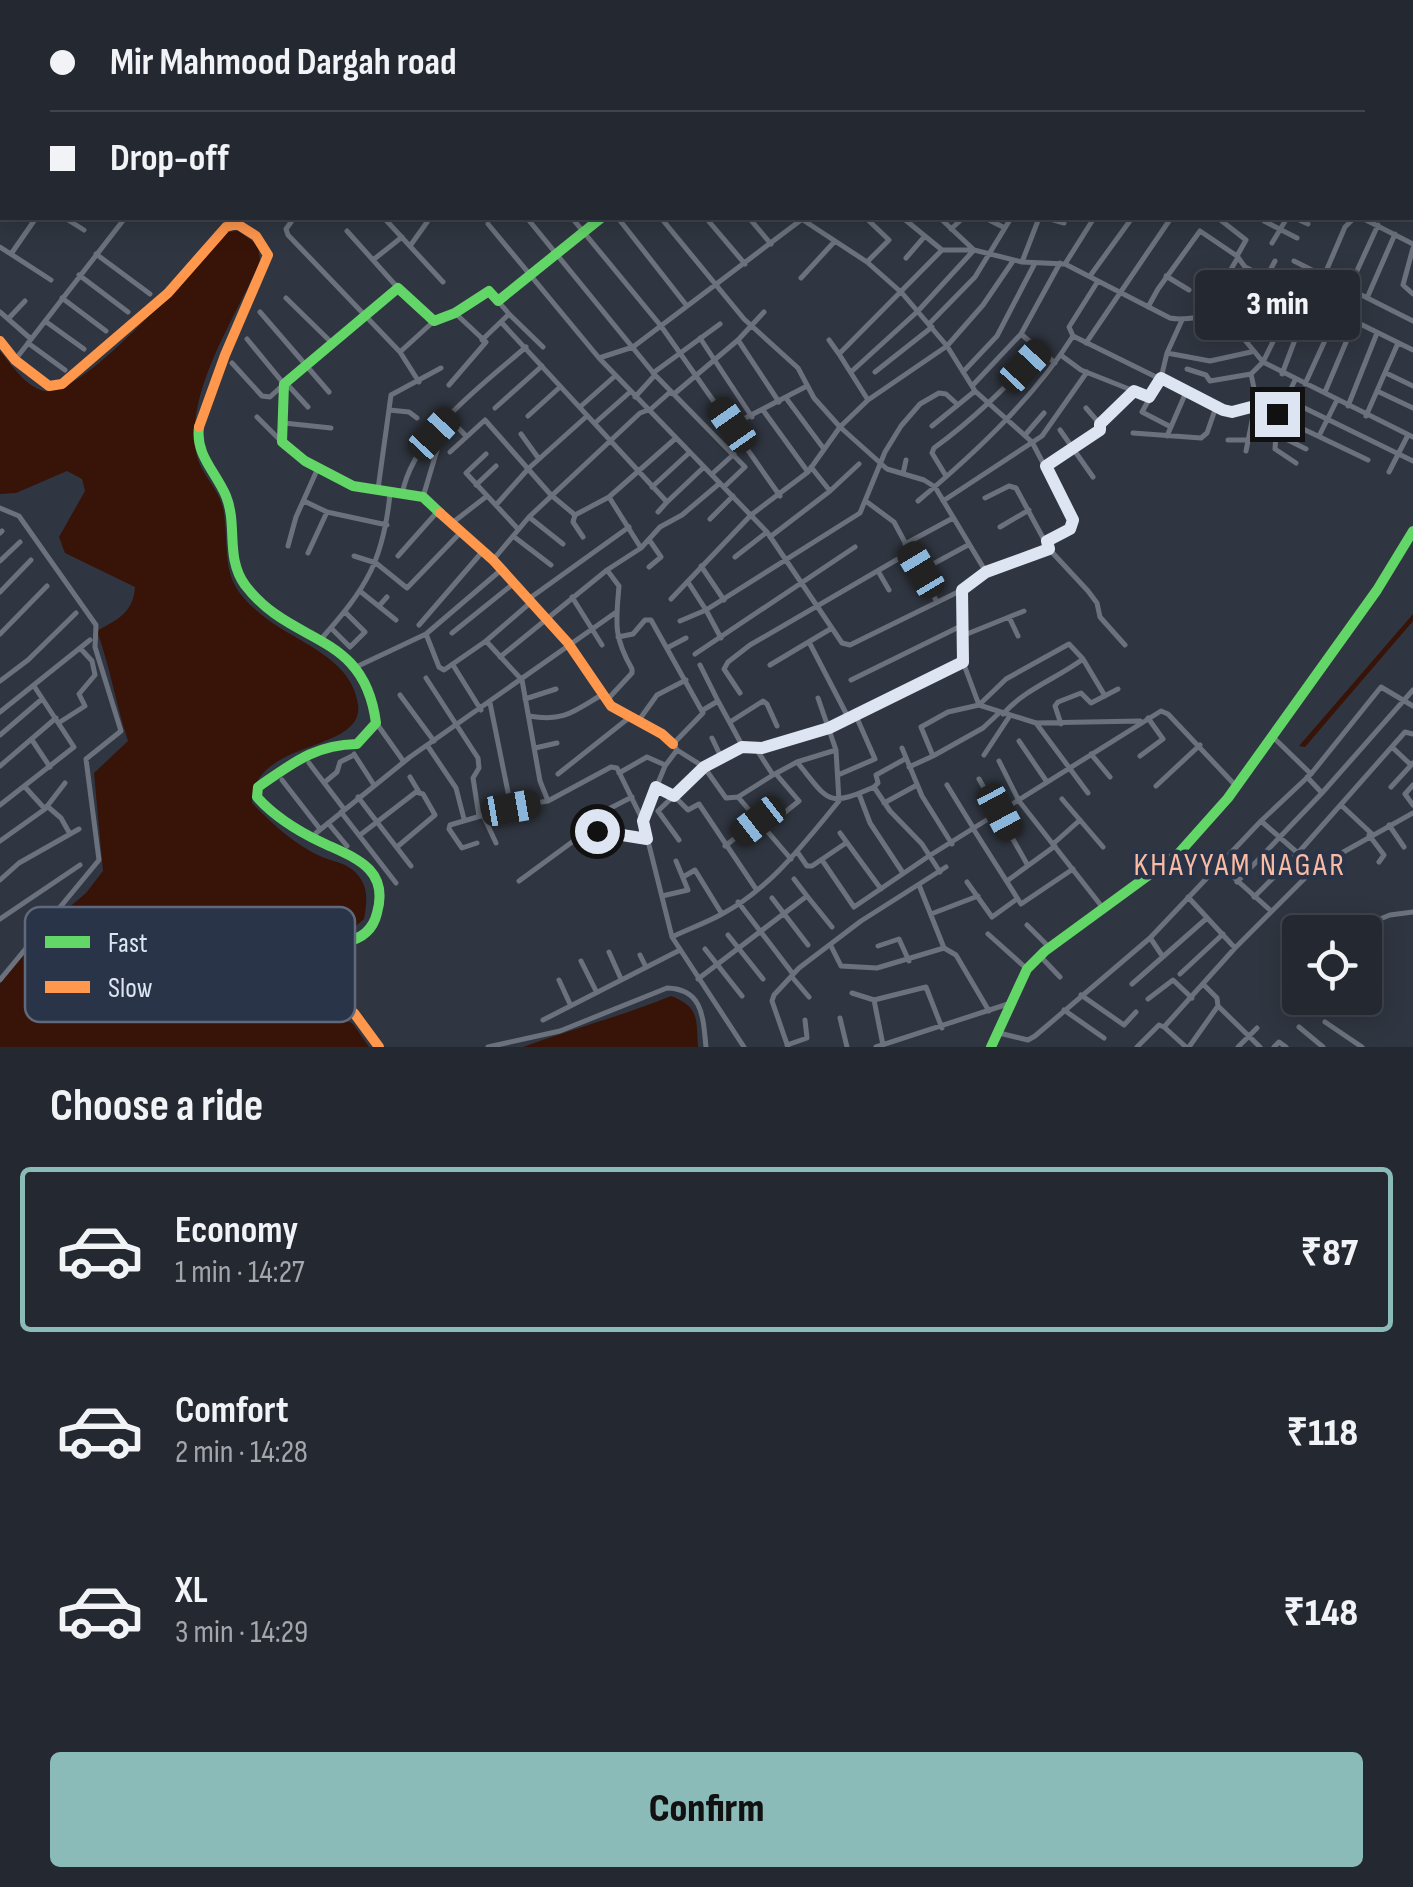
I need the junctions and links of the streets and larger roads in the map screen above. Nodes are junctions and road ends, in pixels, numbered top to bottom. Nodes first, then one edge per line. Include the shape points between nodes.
1 (35, 220) edge
2 (67, 220) edge
3 (123, 220) edge
4 (293, 220) edge
5 (386, 220) edge
6 (429, 220) edge
7 (529, 220) edge
8 (574, 220) edge
9 (599, 220) edge
10 (620, 220) edge
11 (663, 220) edge
12 (708, 220) edge
13 (752, 220) edge
14 (800, 220) edge
15 (805, 220) edge
16 (868, 220) edge
17 (910, 220) edge
18 (942, 220) edge
19 (961, 220) edge
20 (989, 220) edge
21 (1010, 220) edge
22 (1038, 220) edge
23 (1054, 220) edge
24 (1093, 220) edge
25 (1131, 220) edge
26 (1170, 220) edge
27 (1221, 220) edge
28 (1286, 220) edge
29 (1299, 220) edge
30 (1352, 220) edge
31 (1367, 220) edge
32 (1264, 221) dead end
33 (1064, 223) dead end
34 (488, 224) dead end
35 (1308, 224) dead end
36 (1378, 225) junction
37 (1005, 228) junction
38 (951, 229) junction
39 (84, 230) dead end
40 (1282, 230) junction
41 (346, 231) dead end
42 (584, 232) junction
43 (1394, 234) junction
44 (925, 236) junction
45 (402, 237) junction
46 (1297, 238) dead end
47 (835, 241) junction
48 (1272, 242) dead end
49 (771, 244) junction
50 (0, 246) edge
51 (410, 246) junction
52 (1413, 246) edge
53 (942, 250) junction
54 (974, 250) junction
55 (555, 253) junction
56 (992, 253) junction
57 (12, 254) junction
58 (96, 254) junction
59 (1237, 257) junction
60 (906, 258) dead end
61 (373, 260) junction
62 (1013, 260) junction
63 (1294, 260) dead end
64 (1276, 261) dead end
65 (867, 262) junction
66 (1022, 262) junction
67 (1035, 263) junction
68 (744, 264) junction
69 (1063, 264) junction
70 (1206, 273) dead end
71 (532, 275) junction
72 (79, 276) junction
73 (1090, 276) junction
74 (1166, 276) junction
75 (1324, 276) junction
76 (1264, 277) junction
77 (801, 278) dead end
78 (50, 280) dead end
79 (1224, 280) junction
80 (1098, 281) junction
81 (443, 282) dead end
82 (714, 285) junction
83 (398, 288) junction
84 (1220, 288) dead end
85 (1346, 288) junction
86 (1189, 290) dead end
87 (1118, 292) junction
88 (1297, 292) junction
89 (902, 293) junction
90 (150, 294) dead end
91 (1413, 294) edge
92 (62, 298) junction
93 (286, 298) dead end
94 (1367, 298) junction
95 (25, 301) dead end
96 (498, 301) junction
97 (1315, 301) junction
98 (687, 306) junction
99 (1148, 308) junction
100 (918, 311) junction
101 (1336, 311) junction
102 (0, 312) edge
103 (128, 312) dead end
104 (260, 312) dead end
105 (764, 312) dead end
106 (455, 314) junction
107 (509, 314) junction
108 (366, 317) junction
109 (8, 319) junction
110 (1182, 320) junction
111 (45, 321) junction
112 (434, 321) junction
113 (1355, 321) junction
114 (1413, 321) edge
115 (501, 322) junction
116 (720, 324) dead end
117 (931, 325) junction
118 (1234, 325) junction
119 (661, 326) junction
120 (752, 326) junction
121 (106, 331) dead end
122 (1378, 333) junction
123 (1021, 334) junction
124 (1073, 336) junction
125 (700, 338) junction
126 (246, 339) dead end
127 (482, 340) junction
128 (738, 340) junction
129 (829, 340) dead end
130 (0, 341) edge
131 (30, 341) junction
132 (1086, 343) junction
133 (1398, 343) junction
134 (332, 344) junction
135 (947, 346) junction
136 (526, 347) junction
137 (544, 347) dead end
138 (633, 348) junction
139 (84, 349) dead end
140 (1413, 350) edge
141 (1040, 351) junction
142 (400, 352) junction
143 (680, 352) junction
144 (1251, 352) junction
145 (840, 354) junction
146 (1167, 354) junction
147 (1061, 355) junction
148 (598, 358) junction
149 (15, 360) junction
150 (716, 360) junction
151 (1262, 362) junction
152 (232, 363) dead end
153 (1056, 363) junction
154 (307, 366) junction
155 (542, 366) junction
156 (441, 368) dead end
157 (1187, 369) dead end
158 (64, 370) dead end
159 (851, 372) junction
160 (875, 372) dead end
161 (1087, 372) junction
162 (962, 373) junction
163 (1386, 373) junction
164 (654, 374) junction
165 (1251, 374) junction
166 (1282, 374) junction
167 (697, 375) junction
168 (615, 376) junction
169 (1161, 378) junction
170 (1295, 380) junction
171 (419, 382) junction
172 (285, 384) junction
173 (1305, 384) junction
174 (449, 385) dead end
175 (807, 386) junction
176 (1413, 386) edge
177 (560, 387) junction
178 (973, 388) junction
179 (1188, 390) junction
180 (1134, 391) junction
181 (1377, 391) junction
182 (329, 392) dead end
183 (1324, 393) junction
184 (632, 394) junction
185 (674, 394) junction
186 (1149, 397) junction
187 (1284, 398) junction
188 (782, 400) junction
189 (868, 400) junction
190 (1337, 400) junction
191 (958, 404) junction
192 (1256, 404) junction
193 (989, 405) junction
194 (1216, 406) junction
195 (1348, 406) junction
196 (308, 407) dead end
197 (580, 407) junction
198 (495, 408) dead end
199 (1086, 408) dead end
200 (1280, 408) junction
201 (1413, 408) edge
202 (389, 410) junction
203 (648, 410) junction
204 (763, 410) junction
205 (1044, 413) dead end
206 (528, 416) dead end
207 (588, 416) junction
208 (752, 416) junction
209 (1366, 416) junction
210 (257, 417) dead end
211 (417, 418) dead end
212 (449, 418) junction
213 (1006, 419) junction
214 (1285, 420) junction
215 (1327, 420) junction
216 (284, 422) junction
217 (594, 424) junction
218 (1100, 424) junction
219 (732, 425) junction
220 (932, 426) dead end
221 (840, 427) junction
222 (1171, 427) junction
223 (331, 428) dead end
224 (1060, 430) dead end
225 (521, 434) dead end
226 (1132, 434) dead end
227 (1276, 434) junction
228 (1025, 435) junction
229 (466, 436) junction
230 (1167, 436) junction
231 (1319, 436) junction
232 (1410, 436) edge
233 (676, 438) junction
234 (1228, 440) dead end
235 (1248, 440) junction
236 (610, 441) junction
237 (282, 442) junction
238 (1032, 442) junction
239 (1073, 448) junction
240 (824, 449) junction
241 (1306, 449) dead end
242 (437, 450) dead end
243 (1246, 451) dead end
244 (450, 452) dead end
245 (690, 453) junction
246 (486, 454) dead end
247 (734, 454) junction
248 (1399, 454) junction
249 (539, 459) junction
250 (906, 460) dead end
251 (1368, 460) dead end
252 (1413, 461) edge
253 (1296, 463) dead end
254 (860, 464) dead end
255 (880, 464) junction
256 (496, 466) dead end
257 (1046, 466) junction
258 (704, 467) junction
259 (318, 468) junction
260 (529, 468) junction
261 (809, 470) junction
262 (1388, 472) dead end
263 (637, 473) junction
264 (712, 474) junction
265 (903, 474) junction
266 (946, 476) junction
267 (1093, 477) dead end
268 (476, 485) junction
269 (722, 485) junction
270 (652, 487) junction
271 (934, 487) junction
272 (830, 491) junction
273 (377, 492) junction
274 (396, 494) junction
275 (487, 496) junction
276 (551, 496) junction
277 (733, 496) junction
278 (780, 496) junction
279 (423, 497) junction
280 (610, 497) junction
281 (985, 498) dead end
282 (304, 501) junction
283 (918, 501) dead end
284 (944, 501) junction
285 (667, 502) junction
286 (867, 502) junction
287 (496, 506) junction
288 (0, 508) edge
289 (438, 510) junction
290 (1029, 510) junction
291 (327, 512) junction
292 (658, 512) dead end
293 (575, 514) junction
294 (751, 515) junction
295 (529, 517) junction
296 (953, 518) junction
297 (710, 519) dead end
298 (387, 525) junction
299 (1000, 527) dead end
300 (457, 528) junction
301 (629, 528) junction
302 (1413, 531) edge
303 (515, 533) junction
304 (769, 534) junction
305 (583, 536) dead end
306 (650, 541) junction
307 (1047, 541) junction
308 (20, 542) dead end
309 (563, 544) dead end
310 (906, 544) junction
311 (968, 545) junction
312 (288, 546) dead end
313 (855, 546) dead end
314 (641, 548) junction
315 (1049, 549) junction
316 (483, 552) junction
317 (910, 552) junction
318 (308, 553) dead end
319 (354, 556) dead end
320 (398, 556) dead end
321 (735, 557) dead end
322 (31, 560) dead end
323 (786, 560) junction
324 (0, 562) edge
325 (376, 563) junction
326 (497, 565) junction
327 (551, 565) dead end
328 (701, 566) junction
329 (649, 567) dead end
330 (606, 570) junction
331 (877, 570) junction
332 (921, 570) junction
333 (986, 572) junction
334 (688, 582) junction
335 (802, 583) junction
336 (514, 584) junction
337 (48, 586) dead end
338 (889, 590) dead end
339 (962, 590) junction
340 (0, 592) edge
341 (361, 592) junction
342 (387, 596) dead end
343 (572, 597) junction
344 (671, 598) dead end
345 (724, 600) junction
346 (529, 602) junction
347 (937, 602) junction
348 (817, 604) junction
349 (379, 606) junction
350 (706, 610) junction
351 (1024, 611) dead end
352 (344, 612) junction
353 (615, 613) junction
354 (76, 614) dead end
355 (1009, 617) junction
356 (545, 619) junction
357 (396, 620) dead end
358 (680, 621) dead end
359 (418, 625) dead end
360 (961, 626) junction
361 (331, 628) junction
362 (591, 628) junction
363 (832, 628) junction
364 (452, 633) dead end
365 (0, 634) edge
366 (426, 634) junction
367 (962, 636) junction
368 (1018, 636) dead end
369 (618, 637) junction
370 (322, 638) junction
371 (686, 638) dead end
372 (721, 638) junction
373 (90, 640) dead end
374 (486, 641) junction
375 (809, 642) junction
376 (568, 644) junction
377 (602, 645) dead end
378 (1126, 645) dead end
379 (80, 648) junction
380 (667, 648) junction
381 (695, 654) dead end
382 (500, 657) junction
383 (1083, 659) junction
384 (963, 662) junction
385 (452, 665) junction
386 (700, 665) dead end
387 (770, 666) dead end
388 (356, 667) junction
389 (426, 678) dead end
390 (522, 680) junction
391 (686, 680) junction
392 (851, 680) dead end
393 (0, 681) edge
394 (34, 686) junction
395 (556, 689) dead end
396 (1118, 689) dead end
397 (1413, 690) edge
398 (740, 693) dead end
399 (400, 695) dead end
400 (1105, 696) junction
401 (605, 697) junction
402 (818, 698) dead end
403 (42, 699) junction
404 (525, 699) junction
405 (1403, 700) junction
406 (718, 701) junction
407 (490, 703) junction
408 (979, 705) junction
409 (1413, 706) edge
410 (481, 710) junction
411 (703, 710) junction
412 (0, 712) edge
413 (1004, 715) junction
414 (528, 716) junction
415 (635, 718) junction
416 (853, 718) junction
417 (1145, 720) junction
418 (57, 721) junction
419 (730, 722) junction
420 (376, 723) junction
421 (1036, 724) junction
422 (1061, 724) junction
423 (455, 726) junction
424 (777, 726) dead end
425 (829, 728) junction
426 (1413, 734) edge
427 (0, 735) edge
428 (712, 738) dead end
429 (1274, 738) junction
430 (31, 740) junction
431 (1019, 742) dead end
432 (430, 743) junction
433 (558, 743) dead end
434 (1200, 745) junction
435 (675, 747) junction
436 (742, 747) junction
437 (755, 747) junction
438 (1392, 747) junction
439 (534, 748) junction
440 (902, 748) dead end
441 (836, 750) junction
442 (1091, 754) junction
443 (984, 755) dead end
444 (933, 756) junction
445 (1140, 756) dead end
446 (722, 758) junction
447 (906, 758) junction
448 (999, 761) dead end
449 (404, 762) junction
450 (798, 762) junction
451 (308, 763) dead end
452 (1411, 763) edge
453 (0, 766) edge
454 (665, 766) junction
455 (50, 767) junction
456 (704, 767) junction
457 (909, 767) junction
458 (1069, 768) junction
459 (619, 773) junction
460 (558, 774) dead end
461 (774, 775) junction
462 (838, 775) junction
463 (1309, 776) junction
464 (410, 777) dead end
465 (1110, 777) dead end
466 (979, 779) dead end
467 (282, 780) dead end
468 (324, 782) junction
469 (1047, 782) junction
470 (66, 783) dead end
471 (374, 785) junction
472 (947, 785) dead end
473 (1413, 785) edge
474 (917, 786) junction
475 (1156, 786) dead end
476 (1236, 786) junction
477 (24, 787) junction
478 (656, 787) junction
479 (874, 787) junction
480 (1392, 787) dead end
481 (420, 792) junction
482 (1088, 792) dead end
483 (1322, 793) junction
484 (859, 794) junction
485 (674, 796) junction
486 (358, 797) junction
487 (632, 797) junction
488 (738, 797) junction
489 (1062, 799) dead end
490 (548, 801) junction
491 (839, 801) junction
492 (1019, 801) junction
493 (884, 803) junction
494 (1413, 804) edge
495 (0, 805) edge
496 (1341, 806) junction
497 (46, 807) junction
498 (511, 808) junction
499 (343, 811) junction
500 (1000, 812) junction
501 (1413, 813) edge
502 (481, 815) junction
503 (595, 816) dead end
504 (464, 819) junction
505 (1080, 820) junction
506 (1262, 820) junction
507 (643, 821) junction
508 (758, 821) junction
509 (377, 822) junction
510 (328, 823) junction
511 (1388, 825) junction
512 (79, 829) dead end
513 (764, 830) junction
514 (974, 830) junction
515 (70, 834) junction
516 (840, 834) dead end
517 (1370, 834) junction
518 (360, 836) junction
519 (1278, 837) junction
520 (647, 839) junction
521 (679, 840) dead end
522 (0, 841) edge
523 (477, 843) dead end
524 (496, 843) dead end
525 (846, 843) junction
526 (952, 844) junction
527 (1054, 845) junction
528 (346, 846) dead end
529 (725, 846) junction
530 (396, 847) junction
531 (1102, 847) dead end
532 (1404, 847) dead end
533 (798, 852) junction
534 (1298, 854) junction
535 (929, 856) junction
536 (791, 859) junction
537 (822, 860) junction
538 (676, 861) dead end
539 (1380, 862) dead end
540 (1027, 864) junction
541 (80, 865) dead end
542 (1220, 865) junction
543 (411, 866) dead end
544 (946, 867) dead end
545 (1315, 868) junction
546 (1072, 869) junction
547 (940, 872) junction
548 (902, 873) junction
549 (683, 877) junction
550 (0, 880) edge
551 (794, 880) dead end
552 (518, 881) dead end
553 (1006, 881) junction
554 (967, 882) dead end
555 (1237, 882) junction
556 (396, 883) dead end
557 (918, 885) junction
558 (881, 888) junction
559 (756, 889) junction
560 (662, 896) junction
561 (807, 896) junction
562 (978, 896) junction
563 (1188, 897) junction
564 (772, 898) dead end
565 (1254, 898) junction
566 (1017, 899) junction
567 (738, 902) junction
568 (60, 907) edge
569 (1103, 908) junction
570 (1271, 910) junction
571 (1413, 912) edge
572 (722, 914) junction
573 (784, 914) junction
574 (931, 914) junction
575 (1208, 918) junction
576 (1382, 918) edge
577 (0, 919) edge
578 (1027, 925) dead end
579 (832, 927) dead end
580 (762, 932) junction
581 (988, 934) dead end
582 (1223, 934) junction
583 (728, 936) dead end
584 (672, 937) junction
585 (1150, 938) junction
586 (355, 941) edge
587 (808, 944) dead end
588 (831, 946) junction
589 (878, 946) dead end
590 (944, 948) junction
591 (1050, 948) junction
592 (1235, 948) junction
593 (705, 949) dead end
594 (739, 949) junction
595 (25, 950) edge
596 (680, 950) junction
597 (608, 952) dead end
598 (640, 955) dead end
599 (1040, 956) junction
600 (1163, 958) junction
601 (909, 961) junction
602 (581, 962) dead end
603 (718, 966) junction
604 (646, 967) junction
605 (1027, 969) junction
606 (1180, 974) dead end
607 (792, 975) junction
608 (1060, 976) dead end
609 (620, 979) junction
610 (698, 979) junction
611 (763, 979) dead end
612 (0, 980) edge
613 (558, 980) dead end
614 (1132, 984) dead end
615 (1204, 985) junction
616 (596, 992) junction
617 (852, 993) dead end
618 (1081, 995) junction
619 (742, 996) dead end
620 (808, 996) dead end
621 (1192, 998) junction
622 (1148, 999) dead end
623 (874, 1000) junction
624 (1110, 1001) dead end
625 (570, 1004) junction
626 (1008, 1004) junction
627 (1218, 1006) junction
628 (989, 1010) junction
629 (1064, 1010) junction
630 (1104, 1011) junction
631 (1136, 1012) dead end
632 (355, 1015) edge
633 (840, 1018) dead end
634 (543, 1020) dead end
635 (806, 1020) dead end
636 (1325, 1022) dead end
637 (1164, 1027) junction
638 (1298, 1027) dead end
639 (942, 1028) junction
640 (1258, 1028) dead end
641 (996, 1032) junction
642 (1248, 1036) junction
643 (1104, 1038) dead end
644 (1174, 1038) junction
645 (738, 1040) junction
646 (1028, 1040) junction
647 (788, 1046) edge
648 (879, 1046) edge
649 (379, 1047) edge
650 (488, 1047) edge
651 (706, 1047) edge
652 (730, 1047) edge
653 (744, 1047) edge
654 (847, 1047) edge
655 (990, 1047) edge
656 (1023, 1047) edge
657 (1138, 1047) edge
658 (1166, 1047) edge
659 (1187, 1047) edge
660 (1238, 1047) edge
661 (1260, 1047) edge
662 (1274, 1047) edge
663 (1286, 1047) edge
664 (1324, 1047) edge
665 (1362, 1047) edge

1 - 57 street
2 - 39 street
3 - 58 street
4 - 108 street via 288,235
5 - 45 street
6 - 51 street
7 - 55 street
8 - 42 street
9 - 42 street
10 - 98 street
11 - 82 street
12 - 68 street
13 - 49 street
14 - 49 street
15 - 47 street
16 - 65 street via 888,240
17 - 44 street
18 - 38 street
19 - 38 street
20 - 37 street
21 - 37 street
22 - 66 street
23 - 33 street
24 - 69 street
25 - 73 street
26 - 87 street
27 - 59 street via 1246,240
28 - 40 street
29 - 35 street
30 - 75 street
31 - 36 street
32 - 40 street
34 - 71 street
36 - 43 street
36 - 85 street
37 - 56 street
38 - 54 street
40 - 46 street
40 - 48 street
41 - 61 street
42 - 55 street
42 - 119 street
43 - 52 street
43 - 94 street
44 - 53 street
44 - 60 street
45 - 51 street
45 - 61 street
47 - 65 street
47 - 77 street
49 - 68 street
50 - 57 street
51 - 81 street
52 - 91 street via 1402,285
53 - 54 street
53 - 89 street
54 - 56 street
54 - 100 street
55 - 71 street
55 - 138 street
56 - 62 street
56 - 117 street
57 - 78 street
58 - 72 street
58 - 90 street
59 - 74 street via 1200,232
59 - 76 street
59 - 79 street
61 - 83 street
62 - 66 street
62 - 135 street
63 - 75 street
64 - 76 street
65 - 89 street
66 - 67 street
67 - 69 street
67 - 162 street via 997,336
68 - 82 street
69 - 73 street
69 - 123 street
70 - 79 street
71 - 96 street
71 - 148 street
72 - 92 street
72 - 103 street
73 - 80 street
74 - 86 street
74 - 99 street
75 - 85 street
76 - 88 street
76 - 118 street
79 - 84 street
80 - 87 street
80 - 124 street via 1069,328
82 - 98 street
82 - 120 street
83 - 108 street
83 - 112 street
85 - 94 street
85 - 101 street
87 - 99 street
87 - 132 street
88 - 97 street
88 - 151 street
89 - 100 street
89 - 145 street
92 - 111 street
92 - 121 street
93 - 134 street
94 - 114 street
95 - 109 street
96 - 106 street via 489,291
96 - 107 street
97 - 101 street
97 - 166 street
98 - 119 street
99 - 110 street
100 - 117 street
100 - 159 street
101 - 113 street
101 - 173 street
102 - 109 street
104 - 154 street
105 - 120 street
106 - 112 street
106 - 127 street
107 - 115 street
107 - 137 street
108 - 134 street
108 - 142 street
109 - 131 street
110 - 118 street via 1214,314
110 - 146 street
111 - 131 street
111 - 139 street
112 - 142 street
113 - 122 street
113 - 183 street
115 - 127 street
115 - 136 street
116 - 125 street
117 - 135 street
117 - 160 street
118 - 144 street
119 - 138 street
119 - 143 street
120 - 128 street
120 - 175 street via 798,368
122 - 133 street
122 - 195 street
123 - 141 street
123 - 178 street
124 - 132 street
124 - 147 street
125 - 143 street
125 - 150 street
126 - 172 street
127 - 174 street
128 - 150 street
128 - 188 street
129 - 145 street
130 - 149 street
131 - 149 street
131 - 158 street
132 - 169 street
133 - 140 street
133 - 163 street
134 - 154 street
135 - 162 street
135 - 189 street
136 - 155 street
136 - 212 street
138 - 148 street
138 - 164 street
141 - 153 street
141 - 193 street
142 - 171 street
143 - 164 street
143 - 167 street
144 - 146 street via 1210,361
144 - 151 street
145 - 159 street
146 - 169 street
147 - 153 street
147 - 161 street
148 - 168 street
149 - 370 street via 49,386 62,384 168,293 226,227 237,224 259,236 268,255 227,347 198,429 198,448 228,498 230,557 244,584 268,610
150 - 167 street
150 - 208 street
151 - 165 street
151 - 166 street
152 - 172 street via 262,396
153 - 213 street
154 - 172 street
154 - 182 street
155 - 177 street
155 - 198 street
156 - 171 street
157 - 165 street via 1210,381
159 - 189 street
161 - 180 street
161 - 238 street
162 - 178 street
163 - 176 street
163 - 181 street
164 - 184 street
164 - 185 street
165 - 192 street
166 - 170 street
167 - 185 street
167 - 219 street
168 - 184 street
168 - 197 street
169 - 179 street
169 - 186 street
170 - 173 street
170 - 187 street
171 - 202 street via 392,396
172 - 196 street
172 - 216 street
173 - 183 street
175 - 188 street
175 - 221 street
177 - 197 street
177 - 206 street
178 - 191 street
178 - 193 street
179 - 194 street
179 - 222 street
180 - 186 street
180 - 218 street
181 - 201 street
181 - 209 street
183 - 190 street
184 - 203 street
184 - 217 street
185 - 203 street
185 - 247 street
186 - 222 street via 1144,414
187 - 200 street
187 - 215 street
188 - 204 street
188 - 240 street
189 - 221 street
190 - 195 street
190 - 215 street
191 - 220 street
191 - 255 street via 942,392 920,404
192 - 194 street via 1232,412
192 - 200 street
192 - 235 street
193 - 213 street
193 - 266 street via 932,451
194 - 230 street via 1204,437
195 - 209 street
197 - 207 street
199 - 218 street
200 - 214 street via 1277,416
202 - 211 street
202 - 273 street
203 - 233 street
203 - 236 street
204 - 208 street
204 - 261 street
205 - 228 street
207 - 217 street
207 - 249 street
208 - 219 street
209 - 232 street
210 - 237 street
212 - 229 street
212 - 274 street via 420,450
213 - 228 street
213 - 266 street
214 - 227 street
214 - 231 street
215 - 231 street
215 - 248 street
216 - 223 street
216 - 237 street
217 - 236 street
218 - 239 street
219 - 278 street
221 - 240 street
221 - 255 street
222 - 230 street
224 - 239 street
225 - 249 street
226 - 230 street
227 - 241 street
227 - 253 street via 1276,452
228 - 238 street
229 - 244 street
229 - 260 street via 485,420
231 - 251 street
232 - 248 street
233 - 245 street
233 - 263 street
234 - 235 street
235 - 243 street
236 - 263 street
236 - 276 street
237 - 259 street
238 - 257 street
238 - 284 street
239 - 257 street
239 - 267 street
240 - 261 street
242 - 279 street
245 - 258 street
245 - 270 street
246 - 268 street via 466,473
247 - 264 street
247 - 269 street via 745,467
248 - 252 street
248 - 262 street
249 - 260 street
250 - 265 street
254 - 272 street
255 - 265 street
255 - 286 street
256 - 268 street
257 - 307 street via 1073,520 1070,529
258 - 264 street
258 - 285 street
259 - 273 street
259 - 282 street
260 - 276 street
260 - 287 street
261 - 272 street
261 - 278 street
263 - 270 street
263 - 280 street
264 - 269 street
265 - 271 street
266 - 271 street
268 - 275 street
269 - 277 street
269 - 306 street
270 - 285 street
271 - 283 street
271 - 284 street
272 - 304 street
273 - 274 street
274 - 279 street
274 - 298 street
275 - 287 street
275 - 300 street
276 - 293 street
276 - 295 street
277 - 294 street
277 - 297 street
278 - 294 street
279 - 289 street
280 - 293 street
280 - 301 street
281 - 290 street via 1012,486
282 - 291 street
282 - 312 street
284 - 296 street
285 - 292 street
286 - 310 street via 889,517
286 - 323 street
287 - 303 street
288 - 568 street via 19,516 96,625 95,647 121,732 86,758 99,860
289 - 300 street
289 - 320 street
290 - 299 street
290 - 307 street
291 - 298 street
291 - 318 street
293 - 305 street
294 - 304 street
294 - 328 street
295 - 303 street
295 - 309 street
296 - 310 street
296 - 311 street
298 - 325 street
300 - 316 street
300 - 325 street via 411,587
301 - 314 street
301 - 346 street
302 - 429 street
303 - 326 street
303 - 327 street
304 - 321 street
304 - 323 street
306 - 314 street
306 - 329 street via 661,557
307 - 315 street
308 - 324 street
310 - 317 street
311 - 332 street
311 - 333 street
313 - 335 street
314 - 330 street
315 - 333 street
315 - 378 street
316 - 326 street
316 - 359 street
317 - 331 street
317 - 332 street
319 - 325 street
322 - 340 street
323 - 335 street
323 - 345 street
325 - 341 street
326 - 336 street
326 - 366 street
328 - 334 street
328 - 345 street
330 - 343 street
330 - 353 street via 619,586
331 - 338 street
331 - 348 street
332 - 347 street
333 - 339 street
334 - 344 street
334 - 350 street
335 - 348 street
335 - 372 street
336 - 346 street
336 - 364 street
337 - 365 street
339 - 347 street
339 - 360 street
341 - 349 street
341 - 352 street
342 - 349 street
343 - 356 street
343 - 362 street
345 - 350 street
346 - 356 street
346 - 374 street
347 - 363 street via 850,644
348 - 363 street
348 - 398 street via 728,662 724,669
349 - 357 street
350 - 358 street
350 - 372 street
351 - 355 street
352 - 361 street
352 - 361 street via 364,632 350,646
353 - 362 street
353 - 369 street
354 - 393 street
355 - 367 street
355 - 368 street
356 - 376 street
356 - 382 street
360 - 367 street
360 - 392 street
361 - 370 street
362 - 376 street
362 - 377 street
363 - 375 street
366 - 385 street via 438,667
366 - 388 street
367 - 384 street
369 - 380 street via 634,634 647,619
369 - 401 street via 632,673
370 - 388 street
371 - 380 street
372 - 381 street
373 - 379 street
374 - 382 street
374 - 385 street
375 - 387 street
375 - 416 street
376 - 390 street
376 - 401 street
379 - 394 street
379 - 418 street via 96,675 79,694 85,706
380 - 391 street
382 - 390 street
383 - 400 street
383 - 408 street via 1068,644 1006,679
383 - 413 street via 1026,692
384 - 408 street
384 - 416 street
385 - 410 street
386 - 406 street
388 - 420 street via 373,689
389 - 423 street
390 - 404 street
390 - 407 street
391 - 411 street
391 - 415 street via 656,695
394 - 403 street
394 - 412 street
395 - 404 street
396 - 400 street
397 - 405 street
399 - 432 street
400 - 422 street via 1091,703 1082,693 1056,704
401 - 414 street via 564,717
401 - 415 street
402 - 425 street
403 - 418 street
403 - 427 street
404 - 414 street
405 - 409 street
405 - 463 street via 1382,687
405 - 483 street
406 - 411 street
406 - 419 street
407 - 410 street
407 - 498 street
408 - 413 street
408 - 444 street via 921,728
410 - 423 street
411 - 435 street
413 - 421 street
413 - 443 street
413 - 444 street
414 - 439 street
415 - 435 street
415 - 460 street
416 - 425 street
416 - 462 street via 875,760
417 - 422 street
417 - 434 street via 1168,714
417 - 442 street
417 - 445 street via 1162,739
418 - 430 street
418 - 455 street via 74,747
419 - 424 street via 763,701
419 - 436 street
420 - 449 street
420 - 586 street via 357,744 328,744 258,787 265,808 365,863 381,897 368,932
421 - 422 street
421 - 458 street
423 - 432 street
423 - 502 street via 478,758 473,778
425 - 437 street
425 - 441 street
426 - 438 street via 1404,732
428 - 446 street
429 - 463 street
429 - 476 street
430 - 453 street
430 - 455 street
431 - 469 street
432 - 449 street
432 - 504 street via 456,788
433 - 439 street
434 - 475 street
434 - 476 street
435 - 454 street
435 - 456 street
436 - 437 street
436 - 446 street
437 - 461 street
438 - 452 street
438 - 496 street
439 - 490 street
440 - 447 street
441 - 450 street
441 - 462 street
442 - 458 street
442 - 465 street
444 - 457 street
446 - 456 street
447 - 457 street
447 - 479 street via 876,775
448 - 492 street
449 - 471 street
450 - 461 street
450 - 491 street via 819,789
451 - 468 street
452 - 480 street
454 - 459 street via 647,757
454 - 478 street
455 - 477 street
456 - 485 street
456 - 488 street via 726,798
457 - 474 street
458 - 469 street
458 - 482 street
459 - 487 street
459 - 490 street via 611,767
461 - 488 street
461 - 513 street via 799,801
462 - 491 street
463 - 483 street
463 - 506 street
464 - 481 street
466 - 500 street
467 - 510 street via 318,831
468 - 471 street via 353,753
468 - 499 street
469 - 492 street
470 - 497 street
471 - 486 street
472 - 514 street
473 - 494 street via 1405,794
474 - 493 street
474 - 526 street
476 - 569 street via 1179,853
477 - 495 street
477 - 497 street
478 - 485 street
478 - 507 street
479 - 484 street
479 - 493 street
481 - 509 street
481 - 530 street via 436,815
483 - 519 street
484 - 491 street
484 - 548 street
485 - 521 street via 658,811
485 - 529 street via 688,810 699,804
486 - 499 street
486 - 509 street
487 - 503 street
487 - 507 street
488 - 508 street
489 - 505 street
490 - 498 street
491 - 533 street
492 - 500 street
492 - 527 street
493 - 535 street
496 - 517 street
496 - 534 street
497 - 515 street
497 - 522 street
498 - 502 street
499 - 510 street
499 - 518 street
500 - 514 street
500 - 540 street
501 - 511 street
502 - 504 street
502 - 524 street
504 - 523 street via 449,829 464,849
505 - 527 street
505 - 531 street
506 - 519 street
506 - 542 street
507 - 520 street
508 - 513 street
508 - 529 street
509 - 518 street
509 - 530 street
510 - 528 street
511 - 517 street
511 - 532 street
512 - 515 street
513 - 536 street
514 - 526 street
514 - 553 street
515 - 550 street
516 - 525 street
517 - 539 street via 1384,855
517 - 545 street
518 - 556 street
519 - 534 street
519 - 555 street
520 - 552 street via 582,834
520 - 560 street
525 - 537 street
525 - 558 street
526 - 535 street
527 - 540 street
527 - 546 street
529 - 559 street
530 - 543 street
533 - 536 street
533 - 537 street via 807,866
534 - 545 street
534 - 565 street
535 - 547 street
535 - 548 street
536 - 559 street
537 - 558 street via 854,907
538 - 549 street
540 - 553 street
541 - 577 street
542 - 555 street
542 - 563 street
544 - 547 street
545 - 570 street
546 - 566 street via 1022,904
546 - 569 street
547 - 557 street
548 - 558 street
549 - 560 street via 688,890
549 - 572 street via 695,870
551 - 561 street
553 - 566 street
554 - 562 street
555 - 565 street
557 - 574 street
557 - 588 street
559 - 567 street
560 - 584 street
561 - 573 street
561 - 579 street
562 - 566 street via 993,917
562 - 574 street
563 - 575 street
563 - 585 street
564 - 573 street
565 - 570 street
567 - 572 street
567 - 580 street
569 - 591 street
570 - 592 street
571 - 576 street
572 - 584 street
573 - 580 street
573 - 587 street
574 - 590 street
575 - 582 street
575 - 600 street
578 - 591 street
580 - 594 street
580 - 607 street
581 - 605 street
582 - 592 street
582 - 606 street
583 - 594 street
584 - 596 street
585 - 600 street
585 - 618 street
588 - 601 street via 842,966
588 - 607 street
589 - 601 street via 900,939
590 - 601 street
590 - 628 street via 956,955
591 - 599 street
592 - 615 street
593 - 603 street
594 - 603 street
594 - 611 street
595 - 612 street
596 - 604 street
596 - 610 street
597 - 609 street
598 - 604 street
599 - 605 street
599 - 608 street
600 - 614 street
602 - 616 street
603 - 610 street
603 - 619 street
604 - 609 street
605 - 626 street
607 - 620 street
607 - 647 street via 772,1001
609 - 616 street
610 - 645 street
613 - 625 street
615 - 621 street
615 - 627 street
616 - 625 street
617 - 623 street
618 - 629 street
618 - 630 street
621 - 622 street via 1173,980
621 - 637 street
623 - 639 street via 926,987
623 - 648 street
624 - 630 street
625 - 634 street
626 - 628 street
626 - 641 street
627 - 642 street
627 - 659 street
628 - 639 street
629 - 643 street
629 - 646 street
630 - 631 street via 1126,1025
632 - 649 street
633 - 654 street
635 - 647 street via 807,1038
636 - 665 street
637 - 644 street
637 - 657 street
638 - 664 street
639 - 648 street
640 - 642 street
641 - 646 street
641 - 655 street
642 - 660 street
642 - 661 street
644 - 658 street
644 - 659 street
645 - 652 street
645 - 653 street
646 - 656 street
650 - 651 street via 560,1031 666,988 694,997
662 - 663 street

